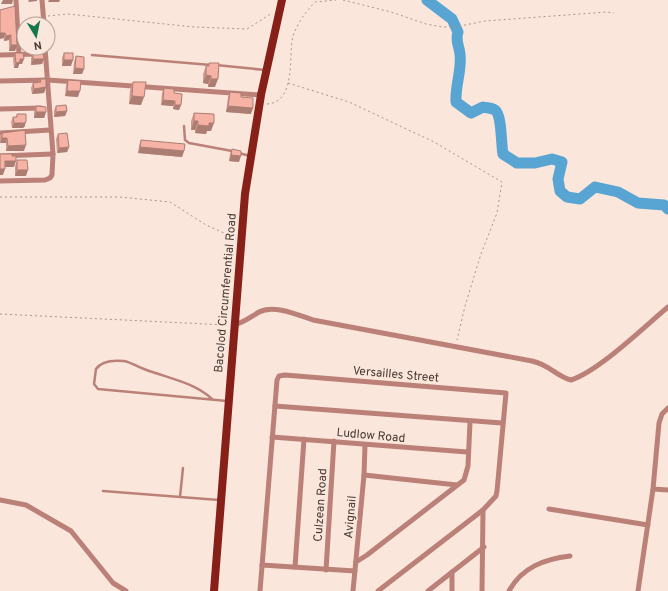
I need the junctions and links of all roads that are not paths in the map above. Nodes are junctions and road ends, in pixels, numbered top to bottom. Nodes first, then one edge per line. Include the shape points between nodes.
1 (16, 0) edge
2 (42, 0) edge
3 (281, 4) edge
4 (17, 16) edge
5 (44, 16) edge
6 (0, 55) edge
7 (16, 55) edge
8 (92, 55) dead end
9 (46, 56) edge
10 (267, 71) junction
11 (48, 80) junction
12 (0, 81) edge
13 (261, 95) junction
14 (49, 107) junction
15 (0, 109) edge
16 (184, 126) dead end
17 (50, 130) junction
18 (0, 133) edge
19 (53, 154) junction
20 (0, 156) edge
21 (250, 156) junction
22 (0, 181) edge
23 (668, 307) edge
24 (234, 325) junction
25 (212, 400) junction
26 (229, 401) junction
27 (275, 406) junction
28 (668, 408) edge
29 (470, 422) junction
30 (502, 423) junction
31 (272, 437) junction
32 (304, 439) junction
33 (334, 441) junction
34 (365, 445) junction
35 (467, 452) junction
36 (183, 468) dead end
37 (364, 475) junction
38 (457, 485) junction
39 (654, 489) junction
40 (668, 490) edge
41 (103, 491) dead end
42 (180, 497) junction
43 (0, 500) edge
44 (221, 500) junction
45 (549, 509) dead end
46 (484, 510) junction
47 (648, 525) junction
48 (484, 547) junction
49 (570, 556) dead end
50 (356, 562) junction
51 (262, 565) junction
52 (295, 567) junction
53 (326, 570) junction
54 (355, 572) junction
55 (452, 572) junction
56 (126, 591) edge
57 (214, 591) edge
58 (260, 591) edge
59 (353, 591) edge
60 (378, 591) edge
61 (428, 591) edge
62 (452, 591) edge
63 (482, 591) edge
64 (509, 591) edge
65 (638, 591) edge

1 - 4 street
2 - 5 street
3 - 10 main road, Bacolod Circumferential Road
6 - 7 street
8 - 10 lane via 258,68
9 - 11 street
10 - 13 main road, Bacolod Circumferential Road
11 - 12 street
11 - 13 street
11 - 14 street
13 - 21 main road, Bacolod Circumferential Road
14 - 15 street
14 - 17 street
16 - 21 lane via 186,140 189,143
17 - 18 street
17 - 19 street
19 - 20 street
19 - 22 street via 50,178
21 - 24 main road, Bacolod Circumferential Road
23 - 24 street via 603,361 570,380 543,364 313,320 281,310 259,312 246,322
24 - 26 main road, Bacolod Circumferential Road
25 - 25 lane via 203,392 177,380 144,370 126,361 102,363 96,369 94,384 98,389
25 - 26 lane
26 - 44 main road, Bacolod Circumferential Road
27 - 29 street
27 - 30 street, Versailles Street via 277,380 279,376 285,375 506,392
27 - 31 street
28 - 39 street via 662,414 659,423
29 - 30 street
29 - 35 street
30 - 46 street via 496,496
31 - 32 street, Ludlow Road
31 - 51 street
32 - 33 street, Ludlow Road
32 - 52 street
33 - 34 street, Ludlow Road
33 - 53 street, Culzean Road
34 - 35 street, Ludlow Road
34 - 37 street, Avignail
35 - 38 street via 467,474
36 - 42 lane
37 - 38 street
37 - 50 street, Avignail
38 - 50 street
39 - 40 street
39 - 47 street
41 - 42 lane
42 - 44 lane
43 - 56 street via 26,505 71,531 113,583
44 - 57 main road, Bacolod Circumferential Road
45 - 47 street
46 - 48 street
46 - 60 street
47 - 65 street
48 - 55 street
48 - 63 street
49 - 64 street via 550,559 531,567 513,583
50 - 54 street, Avignail
51 - 52 street
51 - 58 street
52 - 53 street
53 - 54 street
54 - 59 street, Avignail
55 - 61 street
55 - 62 street

